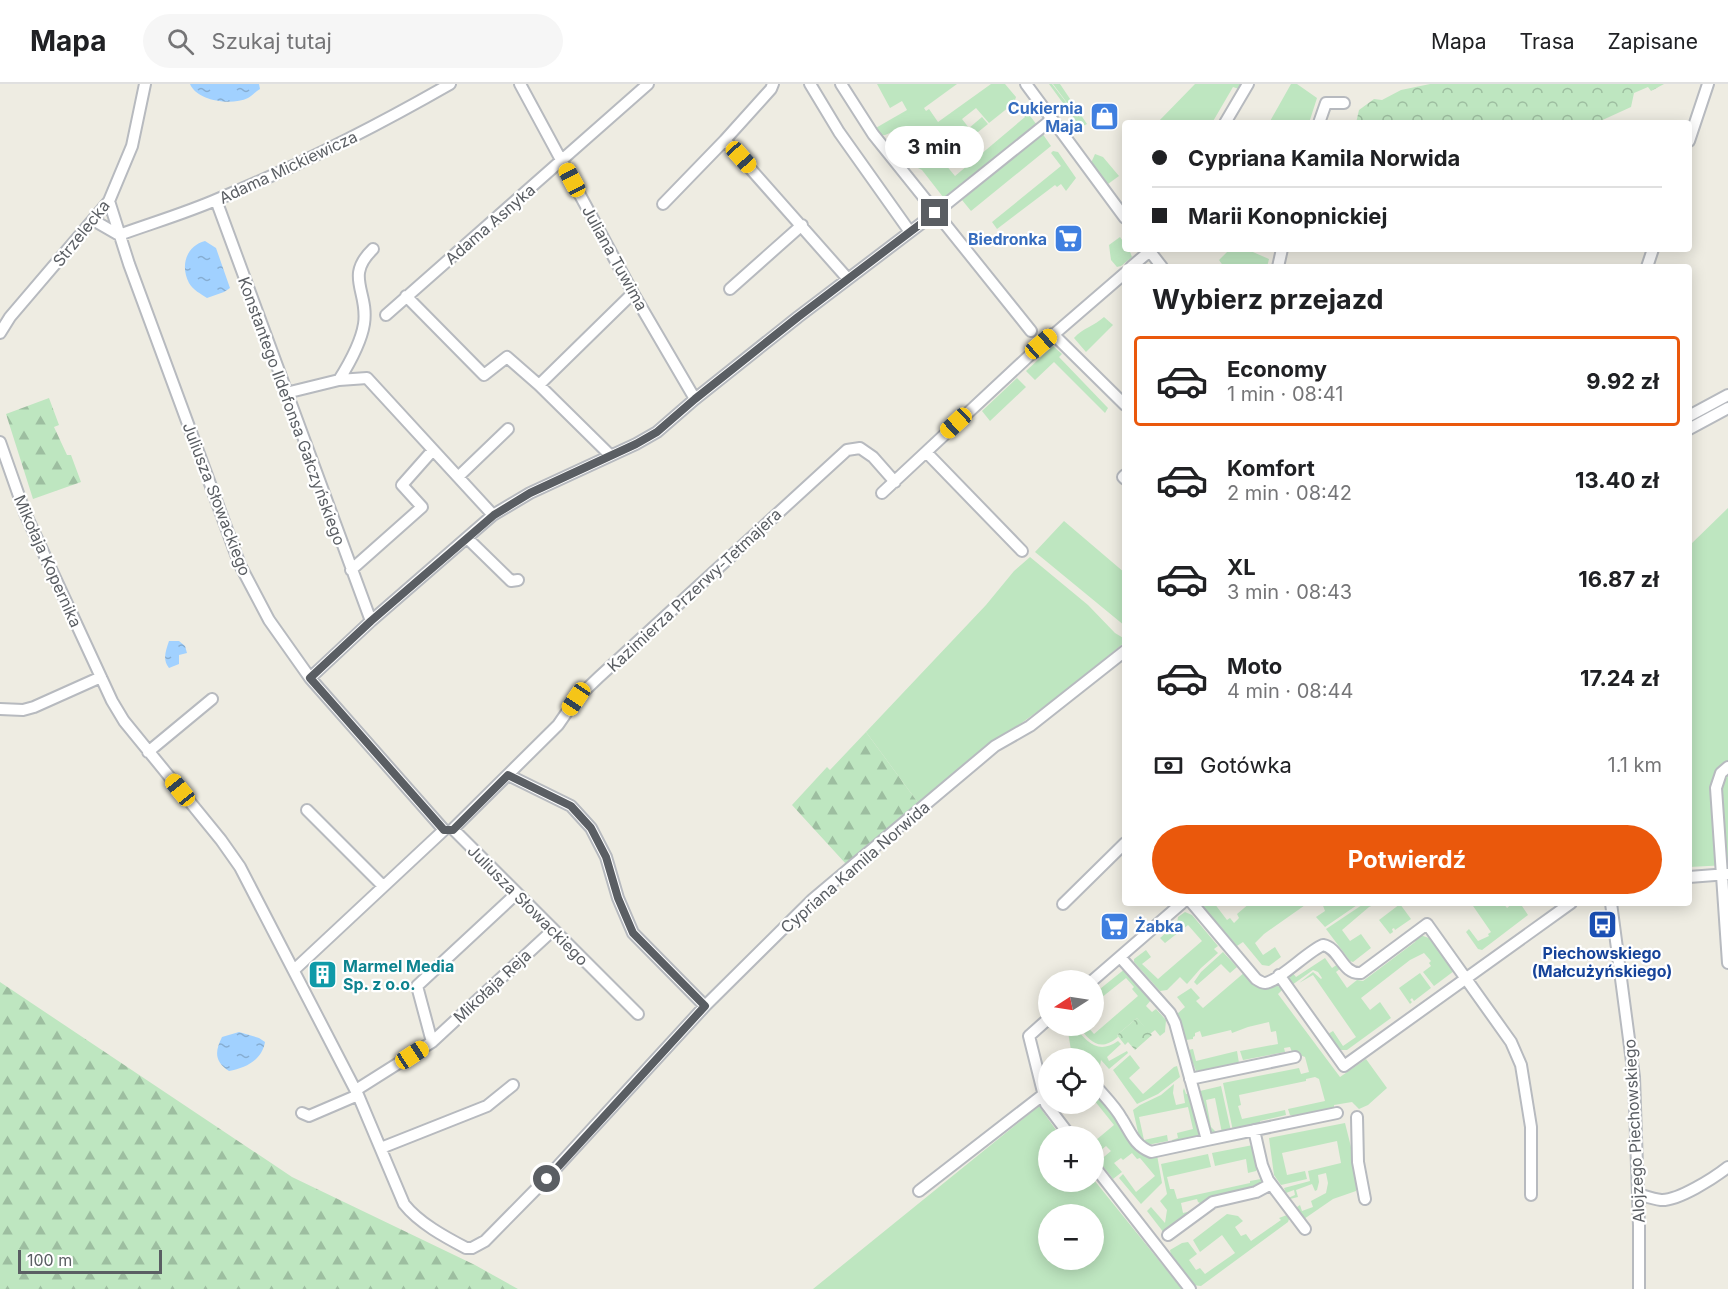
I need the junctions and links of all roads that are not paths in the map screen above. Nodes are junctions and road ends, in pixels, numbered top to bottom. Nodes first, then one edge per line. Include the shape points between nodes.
1 (145, 84) edge
2 (450, 84) edge
3 (520, 84) edge
4 (648, 84) edge
5 (773, 84) edge
6 (810, 84) edge
7 (842, 84) edge
8 (1026, 84) edge
9 (1248, 84) edge
10 (1708, 84) edge
11 (1344, 103) dead end
12 (1052, 120) junction
13 (1227, 120) edge
14 (1320, 120) edge
15 (1692, 132) edge
16 (725, 140) junction
17 (562, 161) junction
18 (216, 200) junction
19 (109, 201) junction
20 (663, 204) dead end
21 (935, 213) junction
22 (1122, 214) edge
23 (93, 220) junction
24 (802, 225) junction
25 (910, 232) junction
26 (119, 235) junction
27 (373, 249) dead end
28 (1147, 252) edge
29 (1151, 252) edge
30 (1134, 264) edge
31 (1160, 264) edge
32 (1122, 276) edge
33 (848, 279) junction
34 (730, 289) dead end
35 (633, 293) junction
36 (406, 296) junction
37 (386, 315) dead end
38 (1031, 331) dead end
39 (0, 333) edge
40 (1053, 334) junction
41 (339, 380) junction
42 (539, 385) junction
43 (286, 393) junction
44 (1728, 395) edge
45 (695, 399) junction
46 (1122, 400) edge
47 (1728, 408) edge
48 (1692, 414) edge
49 (1692, 428) edge
50 (508, 429) dead end
51 (0, 442) edge
52 (433, 450) junction
53 (926, 452) junction
54 (610, 455) junction
55 (458, 477) junction
56 (894, 482) junction
57 (882, 493) dead end
58 (494, 515) junction
59 (467, 538) junction
60 (1022, 551) dead end
61 (351, 570) junction
62 (518, 580) dead end
63 (371, 621) junction
64 (1122, 653) edge
65 (101, 677) junction
66 (310, 678) junction
67 (212, 699) dead end
68 (0, 709) edge
69 (148, 752) junction
70 (1728, 767) edge
71 (508, 775) junction
72 (307, 810) dead end
73 (448, 830) junction
74 (1122, 846) edge
75 (1724, 874) edge
76 (1692, 877) edge
77 (383, 886) junction
78 (516, 894) junction
79 (1063, 904) dead end
80 (1179, 906) edge
81 (1195, 906) edge
82 (1567, 906) edge
83 (1611, 906) edge
84 (553, 930) junction
85 (1120, 957) junction
86 (1728, 963) edge
87 (294, 970) junction
88 (1104, 971) edge
89 (1279, 975) junction
90 (1466, 979) junction
91 (705, 1006) junction
92 (638, 1014) dead end
93 (1038, 1028) edge
94 (432, 1042) junction
95 (1295, 1057) dead end
96 (1038, 1071) edge
97 (1190, 1079) junction
98 (513, 1085) dead end
99 (357, 1093) junction
100 (1104, 1096) edge
101 (1038, 1099) edge
102 (302, 1113) dead end
103 (1337, 1113) dead end
104 (1054, 1114) edge
105 (1357, 1117) dead end
106 (1063, 1126) edge
107 (1254, 1130) junction
108 (1207, 1140) junction
109 (381, 1148) junction
110 (1728, 1167) edge
111 (1104, 1179) edge
112 (1271, 1184) junction
113 (919, 1191) dead end
114 (1638, 1194) junction
115 (1531, 1195) dead end
116 (1365, 1199) dead end
117 (1305, 1229) dead end
118 (1168, 1235) dead end
119 (485, 1242) joint
120 (1190, 1289) edge
121 (1639, 1289) edge

1 - 19 street, Strzelecka via 132,146
2 - 18 street, Adama Mickiewicza via 292,167
3 - 17 street, Juliana Tuwima
4 - 17 street, Adama Asnyka
5 - 16 street
6 - 25 street
7 - 21 street via 873,135
8 - 12 street
9 - 13 street
10 - 15 street
11 - 14 street via 1326,103
12 - 21 street
12 - 22 street
16 - 20 street
16 - 24 street
17 - 35 street, Juliana Tuwima
17 - 36 street, Adama Asnyka
18 - 26 street, Adama Mickiewicza
18 - 43 street, Konstantego Ildefonsa Gałczyńskiego
19 - 23 street, Strzelecka
19 - 26 street, Juliusza Słowackiego
21 - 25 street
21 - 38 street
23 - 26 street
23 - 39 street, Strzelecka
24 - 33 street
24 - 34 street
25 - 33 street
26 - 66 street, Juliusza Słowackiego via 240,565 269,620
27 - 41 street via 361,260 358,280 365,311 364,327
28 - 30 street
29 - 31 street
32 - 40 street
33 - 45 street
35 - 42 street
35 - 45 street, Juliana Tuwima
36 - 37 street, Adama Asnyka
36 - 42 street via 484,375 507,357
40 - 46 street
40 - 53 street
41 - 43 street
41 - 52 street via 367,378
42 - 54 street
43 - 61 street, Konstantego Ildefonsa Gałczyńskiego
44 - 48 street
45 - 54 street via 657,432
47 - 49 street
50 - 55 street
51 - 65 street, Mikołaja Kopernika via 26,513
52 - 55 street
52 - 61 street via 402,485 422,507
53 - 56 street
53 - 60 street
54 - 58 street via 530,493
55 - 58 street
56 - 57 street
56 - 71 street, Kazimierza Przerwy-Tetmajera via 860,448 847,450 576,699 558,725
58 - 59 street
59 - 62 street via 512,581
59 - 63 street
61 - 63 street, Konstantego Ildefonsa Gałczyńskiego
63 - 66 street
64 - 91 street, Cypriana Kamila Norwida via 1030,726 995,746 813,899
65 - 68 street via 34,707
65 - 69 street, Mikołaja Kopernika via 124,721
66 - 73 street, Juliusza Słowackiego
67 - 69 street
69 - 87 street, Mikołaja Kopernika via 240,867
70 - 75 street via 1720,773 1716,788
71 - 73 street, Kazimierza Przerwy-Tetmajera
71 - 91 street via 571,806 591,828 606,857 633,933
72 - 77 street
73 - 77 street, Kazimierza Przerwy-Tetmajera
73 - 78 street, Juliusza Słowackiego
74 - 79 street
75 - 76 street
75 - 86 street
77 - 87 street, Kazimierza Przerwy-Tetmajera
78 - 84 street, Juliusza Słowackiego
78 - 94 street, Mikołaja Reja via 417,986
80 - 85 street
81 - 89 street via 1256,979 1263,983
82 - 90 street
83 - 114 street, Alojzego Piechowskiego via 1631,1049
84 - 92 street, Juliusza Słowackiego
84 - 94 street, Mikołaja Reja
85 - 88 street
85 - 97 street via 1170,1013
87 - 99 street, Mikołaja Kopernika
89 - 90 street via 1318,947 1327,945 1350,972 1362,973 1427,924
89 - 90 street via 1344,1066
90 - 115 street via 1511,1042 1521,1065 1531,1127
91 - 119 street, Cypriana Kamila Norwida
93 - 96 street via 1029,1036
94 - 99 street, Mikołaja Reja
95 - 97 street
97 - 108 street
98 - 109 street via 487,1106
99 - 102 street via 309,1116
99 - 109 street, Mikołaja Kopernika
100 - 108 street via 1135,1143 1150,1152
101 - 113 street
103 - 107 street
104 - 106 street
105 - 116 street via 1358,1162
107 - 108 street
107 - 112 street
109 - 119 street, Mikołaja Kopernika via 411,1213 466,1248
110 - 114 street via 1692,1190 1663,1200
111 - 120 street
112 - 117 street
112 - 118 street via 1256,1192 1213,1202
114 - 121 street, Alojzego Piechowskiego

